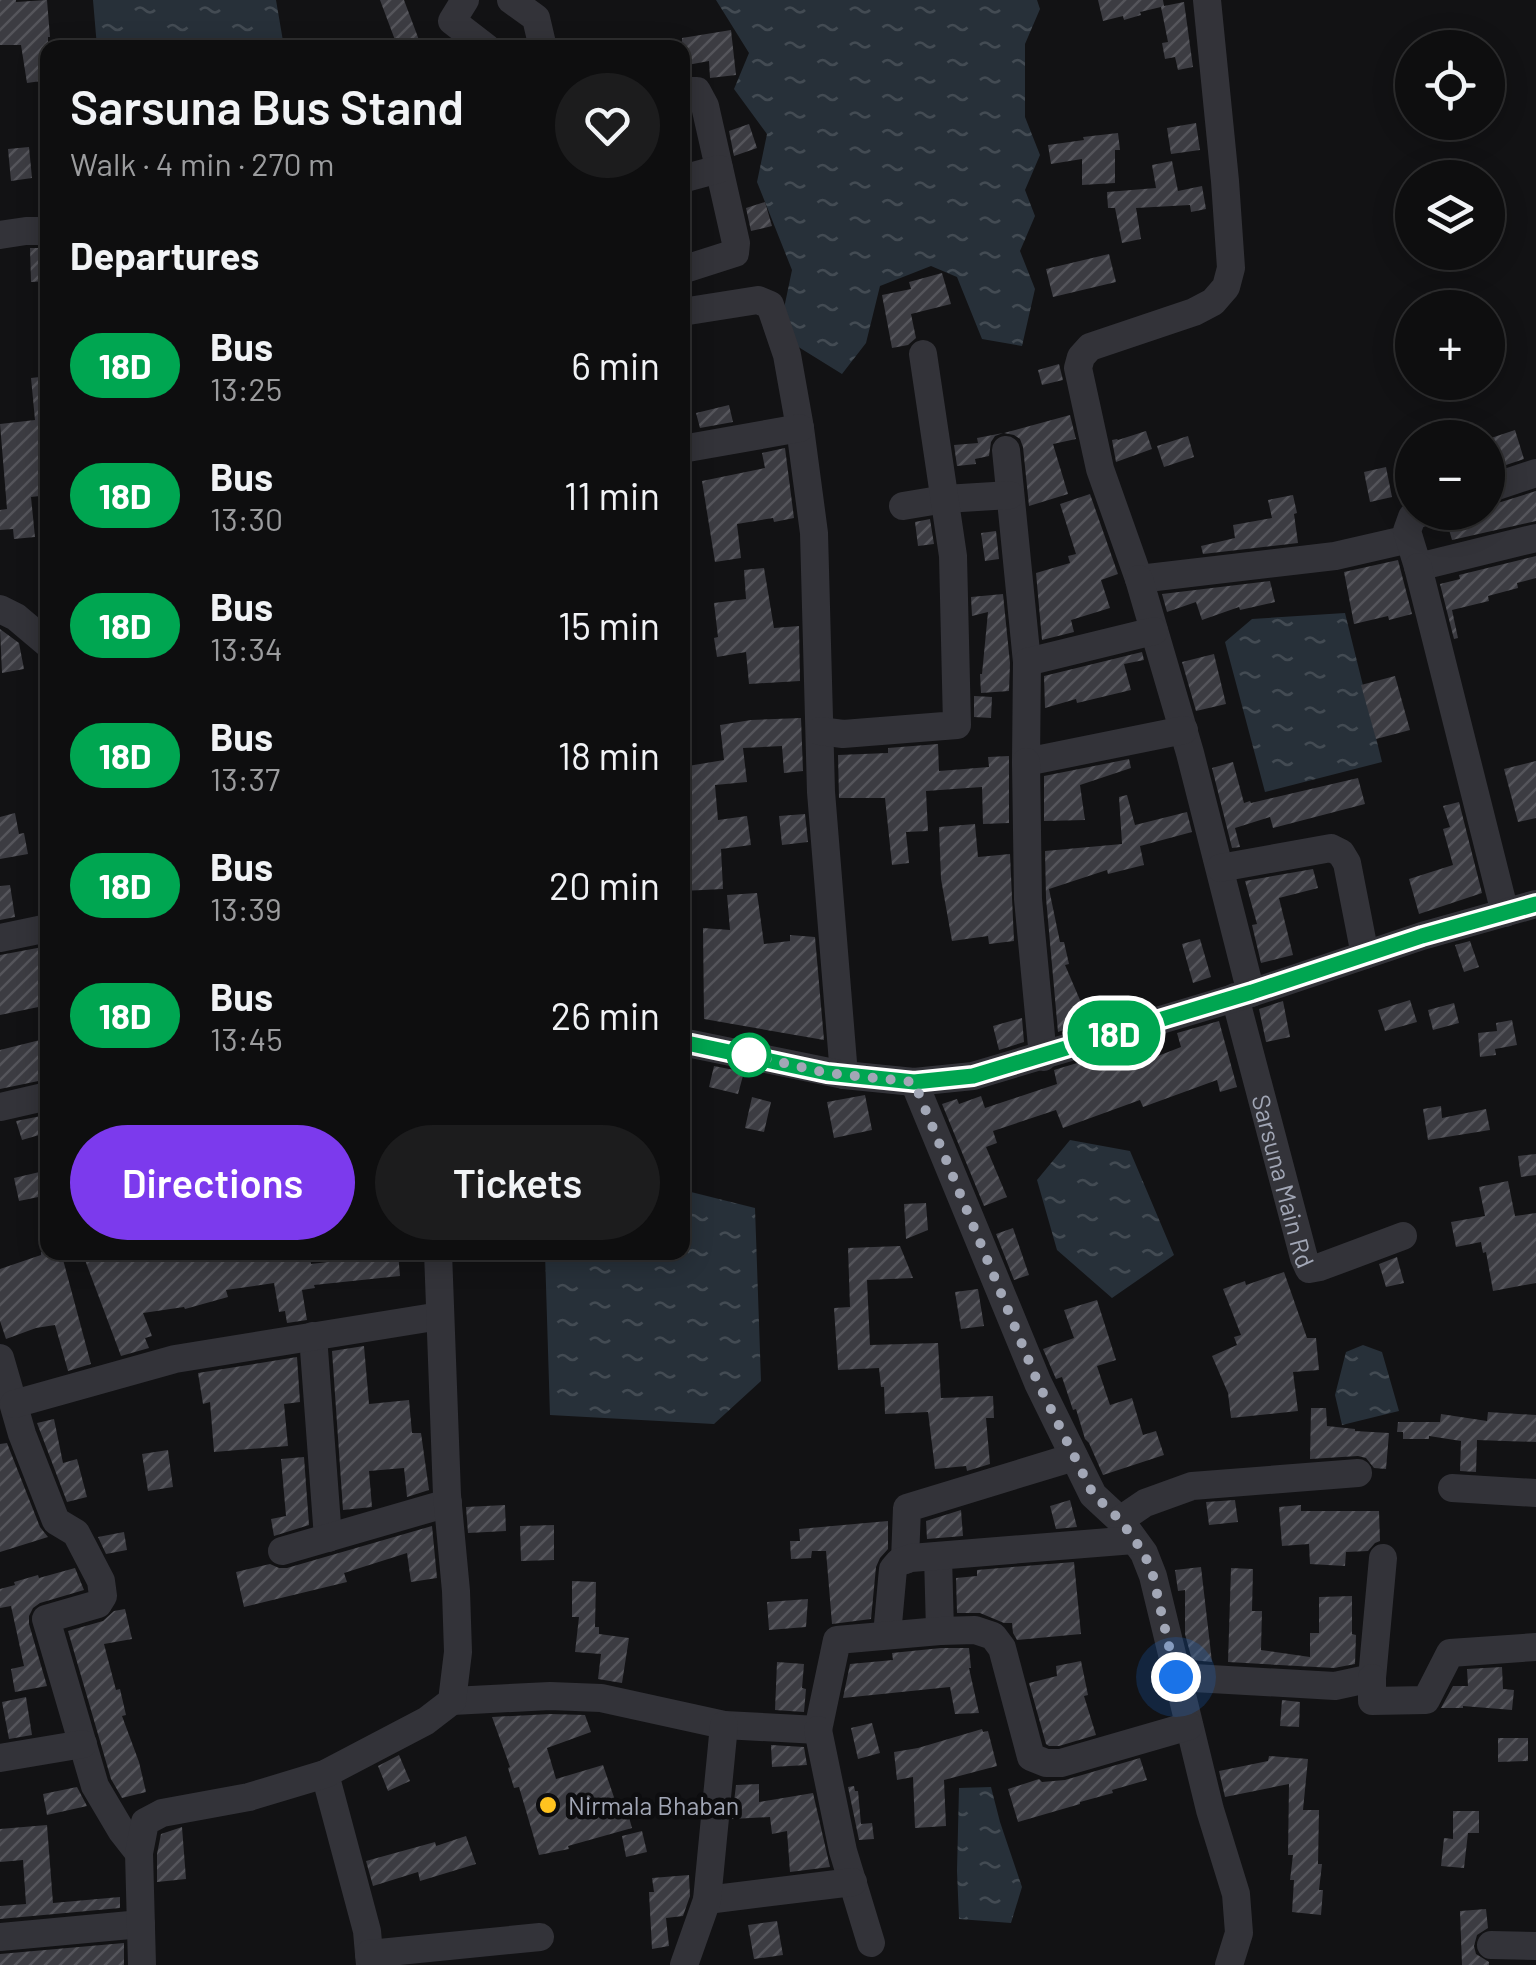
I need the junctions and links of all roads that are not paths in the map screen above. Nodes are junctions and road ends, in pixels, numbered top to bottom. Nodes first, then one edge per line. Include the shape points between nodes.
1 (465, 0) edge
2 (511, 0) edge
3 (1207, 0) edge
4 (477, 40) edge
5 (541, 40) edge
6 (690, 90) edge
7 (720, 169) junction
8 (690, 177) edge
9 (40, 232) edge
10 (0, 235) edge
11 (690, 267) edge
12 (690, 311) edge
13 (923, 354) dead end
14 (800, 428) junction
15 (690, 449) edge
16 (1006, 450) dead end
17 (1536, 473) edge
18 (1505, 483) edge
19 (1010, 496) junction
20 (945, 499) junction
21 (903, 506) dead end
22 (1407, 530) edge
23 (1536, 538) edge
24 (1409, 539) junction
25 (1418, 566) junction
26 (1139, 579) junction
27 (0, 609) edge
28 (1154, 631) junction
29 (40, 637) edge
30 (1027, 662) junction
31 (1184, 730) junction
32 (820, 731) junction
33 (1026, 762) junction
34 (1220, 868) junction
35 (1536, 904) edge
36 (1505, 913) junction
37 (40, 930) edge
38 (0, 938) edge
39 (1365, 955) junction
40 (1243, 994) junction
41 (690, 1044) edge
42 (1043, 1057) junction
43 (844, 1075) junction
44 (914, 1082) junction
45 (40, 1098) edge
46 (0, 1107) edge
47 (1403, 1236) dead end
48 (438, 1260) edge
49 (440, 1316) junction
50 (314, 1336) junction
51 (0, 1358) edge
52 (14, 1404) junction
53 (1074, 1457) junction
54 (1358, 1473) dead end
55 (1452, 1488) dead end
56 (1536, 1492) edge
57 (448, 1502) junction
58 (1127, 1530) junction
59 (328, 1538) junction
60 (282, 1551) dead end
61 (938, 1556) junction
62 (1383, 1558) dead end
63 (905, 1560) junction
64 (940, 1630) junction
65 (887, 1634) junction
66 (1536, 1647) edge
67 (1176, 1677) junction
68 (1372, 1678) junction
69 (452, 1701) junction
70 (724, 1725) junction
71 (1189, 1726) junction
72 (818, 1730) junction
73 (83, 1744) junction
74 (0, 1758) edge
75 (326, 1774) junction
76 (139, 1853) junction
77 (852, 1882) junction
78 (707, 1900) junction
79 (140, 1924) junction
80 (0, 1937) edge
81 (540, 1937) dead end
82 (871, 1943) dead end
83 (1491, 1945) dead end
84 (1536, 1946) edge
85 (370, 1960) edge
86 (142, 1965) edge
87 (684, 1965) edge
88 (1230, 1965) edge

1 - 4 street via 452,21
2 - 5 street via 536,18
3 - 26 street via 1230,278 1213,302 1090,347 1078,368 1100,469
6 - 7 street via 697,90 705,106
7 - 8 street
7 - 11 street via 735,253
9 - 10 street
12 - 14 street via 758,300 770,305
13 - 20 street
14 - 15 street
14 - 32 street via 814,533
16 - 19 street
17 - 18 street
19 - 20 street
19 - 30 street
20 - 21 street
20 - 32 street via 957,725
22 - 24 street
23 - 25 street
24 - 25 street
24 - 26 street via 1334,556
25 - 36 street
26 - 28 street
27 - 29 street
28 - 30 street
28 - 31 street
30 - 33 street
31 - 33 street
31 - 34 street
32 - 43 street
33 - 42 street via 1028,899
34 - 39 street via 1331,848 1341,852
34 - 40 street
35 - 36 street
36 - 39 street
37 - 38 street
39 - 40 street
40 - 42 street
40 - 47 street, Sarsuna Main Rd via 1309,1268
41 - 43 street
42 - 44 street via 973,1076
43 - 44 street
44 - 53 street
45 - 46 street
48 - 49 street
49 - 50 street
49 - 57 street
50 - 52 street via 175,1360
50 - 59 street
51 - 52 street
52 - 73 street via 56,1521 76,1534 101,1581 98,1604 46,1619
53 - 58 street via 1093,1494
53 - 63 street via 907,1508
54 - 58 street via 1192,1486 1155,1498
55 - 56 street
57 - 59 street
57 - 69 street via 458,1652
58 - 61 street
58 - 67 street via 1153,1576
59 - 60 street
61 - 63 street
61 - 64 street
62 - 68 street
63 - 65 street via 893,1569
64 - 65 street
64 - 71 street via 993,1636 1032,1757 1046,1764
65 - 72 street via 837,1640
66 - 68 street via 1450,1653 1426,1700 1372,1701
67 - 68 street via 1336,1686
67 - 71 street
69 - 70 street via 600,1698
69 - 75 street
70 - 72 street
70 - 78 street
71 - 88 street via 1236,1894 1239,1933
72 - 77 street
73 - 74 street
73 - 76 street via 95,1786
75 - 76 street via 162,1812 146,1822
75 - 85 street
76 - 79 street
77 - 78 street
77 - 82 street
78 - 87 street
79 - 80 street
79 - 86 street
81 - 85 street
83 - 84 street

